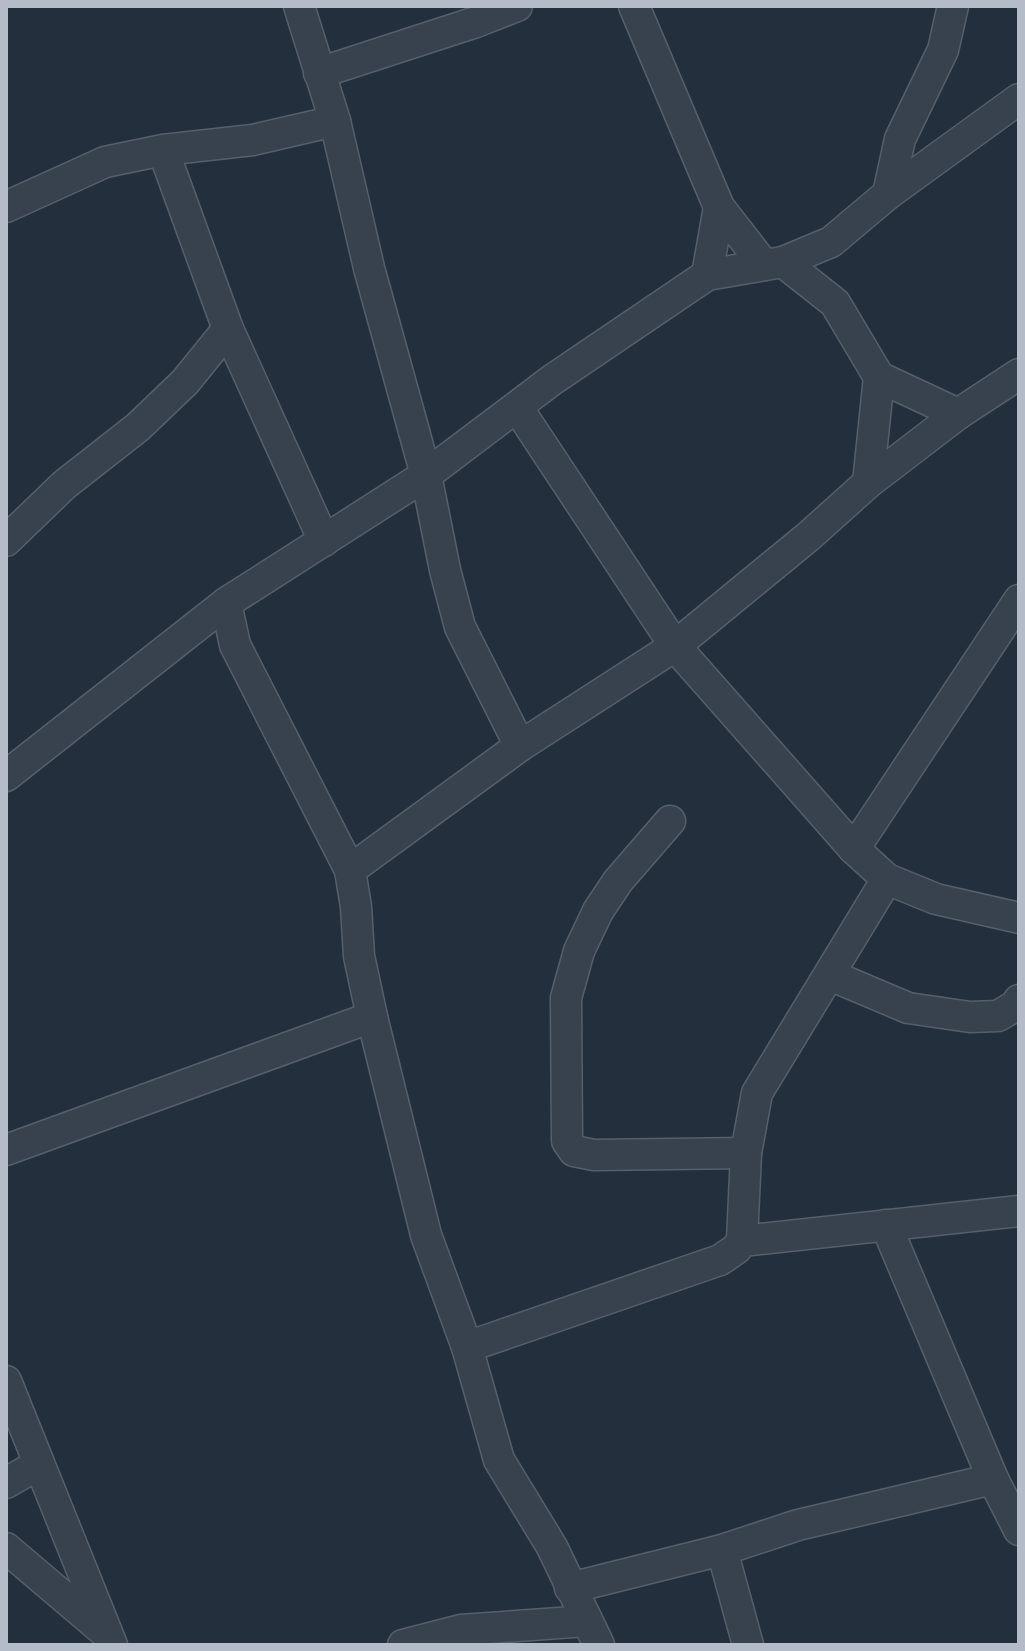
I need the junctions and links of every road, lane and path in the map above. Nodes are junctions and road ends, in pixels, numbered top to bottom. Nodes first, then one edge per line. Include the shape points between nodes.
1 (299, 6) edge
2 (517, 6) edge
3 (634, 6) edge
4 (953, 6) edge
5 (319, 73) junction
6 (1019, 99) edge
7 (335, 121) junction
8 (163, 150) junction
9 (888, 194) junction
10 (6, 207) edge
11 (719, 207) junction
12 (831, 242) junction
13 (774, 264) junction
14 (707, 275) junction
15 (835, 303) junction
16 (228, 329) junction
17 (1019, 374) edge
18 (879, 377) junction
19 (517, 407) junction
20 (958, 414) junction
21 (426, 475) junction
22 (868, 483) junction
23 (6, 541) edge
24 (324, 541) junction
25 (1019, 600) edge
26 (226, 603) junction
27 (196, 627) junction
28 (235, 645) junction
29 (675, 646) junction
30 (520, 746) junction
31 (6, 776) edge
32 (670, 821) dead end
33 (854, 849) junction
34 (350, 870) junction
35 (887, 879) junction
36 (1019, 918) edge
37 (830, 975) junction
38 (1019, 1000) edge
39 (372, 1017) junction
40 (6, 1150) edge
41 (746, 1153) junction
42 (1019, 1211) edge
43 (886, 1225) junction
44 (742, 1241) junction
45 (467, 1347) junction
46 (6, 1381) edge
47 (39, 1464) junction
48 (993, 1479) junction
49 (6, 1483) edge
50 (1019, 1530) edge
51 (6, 1548) edge
52 (722, 1550) junction
53 (570, 1588) junction
54 (593, 1633) edge
55 (110, 1640) edge
56 (403, 1645) edge
57 (748, 1645) edge

1 - 5 street
2 - 5 street
3 - 11 street
4 - 9 street via 943,50 900,139
5 - 7 street
6 - 9 street
7 - 8 street via 253,140
7 - 21 street
8 - 10 street via 105,162
8 - 16 street
9 - 12 street
11 - 13 street
11 - 14 street
12 - 13 street
12 - 15 street
13 - 14 street
13 - 15 street
14 - 19 street
15 - 18 street
16 - 23 street via 176,391
16 - 24 street
17 - 20 street
18 - 20 street
18 - 22 street
19 - 21 street
19 - 29 street
20 - 22 street
21 - 24 street
21 - 30 street via 460,627
22 - 29 street
24 - 26 street
25 - 33 street
26 - 27 street
26 - 28 street
27 - 28 street
27 - 31 street
28 - 34 street
29 - 30 street
29 - 33 street
30 - 34 street
32 - 41 street via 618,881 579,951 566,998 567,1141 574,1151 594,1155
33 - 35 street
34 - 39 street
35 - 36 street via 936,899
35 - 37 street
37 - 38 street via 908,1008 970,1017 998,1016
37 - 41 street via 763,1080
39 - 40 street
39 - 45 street via 426,1235
41 - 44 street
42 - 43 street
43 - 44 street
43 - 48 street
44 - 45 street via 720,1260
45 - 53 street via 499,1460 552,1547
46 - 47 street
47 - 49 street
47 - 55 street
48 - 50 street
48 - 52 street via 798,1525
51 - 55 street
52 - 53 street
52 - 57 street
53 - 54 street
54 - 56 street via 461,1630

